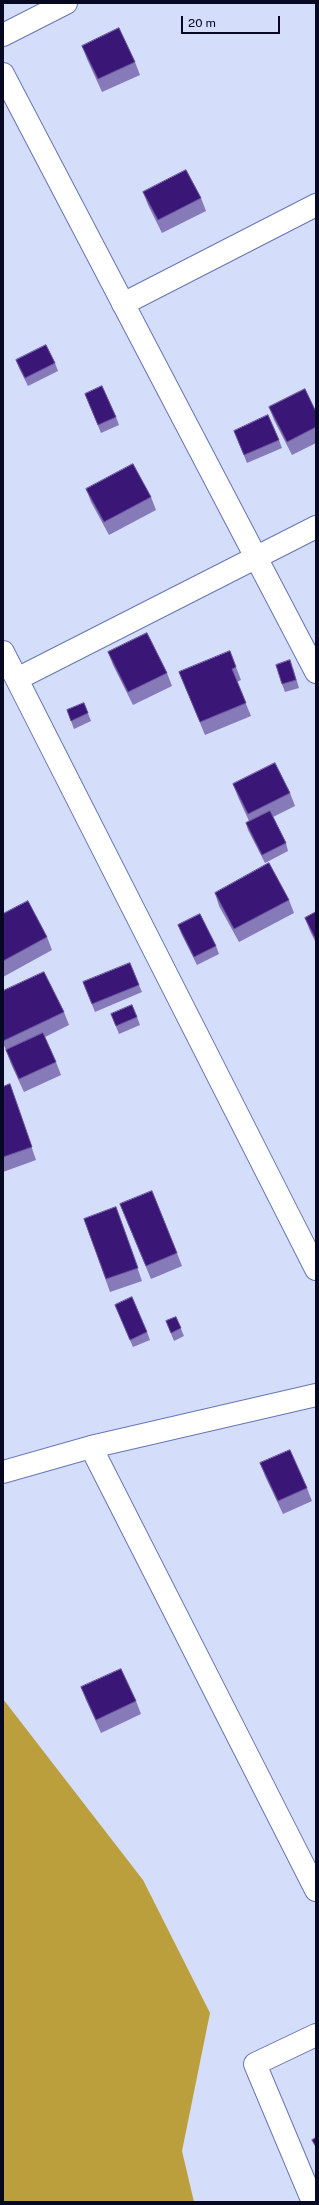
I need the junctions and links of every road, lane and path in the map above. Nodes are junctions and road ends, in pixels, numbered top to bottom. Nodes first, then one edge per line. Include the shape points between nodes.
1 (66, 3) edge
2 (3, 35) edge
3 (3, 74) edge
4 (316, 205) edge
5 (123, 304) junction
6 (316, 528) edge
7 (257, 559) junction
8 (3, 652) edge
9 (316, 672) edge
10 (17, 679) junction
11 (316, 1270) edge
12 (316, 1395) edge
13 (91, 1447) junction
14 (3, 1472) edge
15 (316, 1890) edge
16 (316, 2035) edge
17 (313, 2202) edge

1 - 2 street
3 - 5 street
4 - 5 street
5 - 7 street
6 - 7 street
7 - 9 street
7 - 10 street
8 - 10 street
10 - 11 street
12 - 13 street
13 - 14 street
13 - 15 street
16 - 17 street via 255,2064

